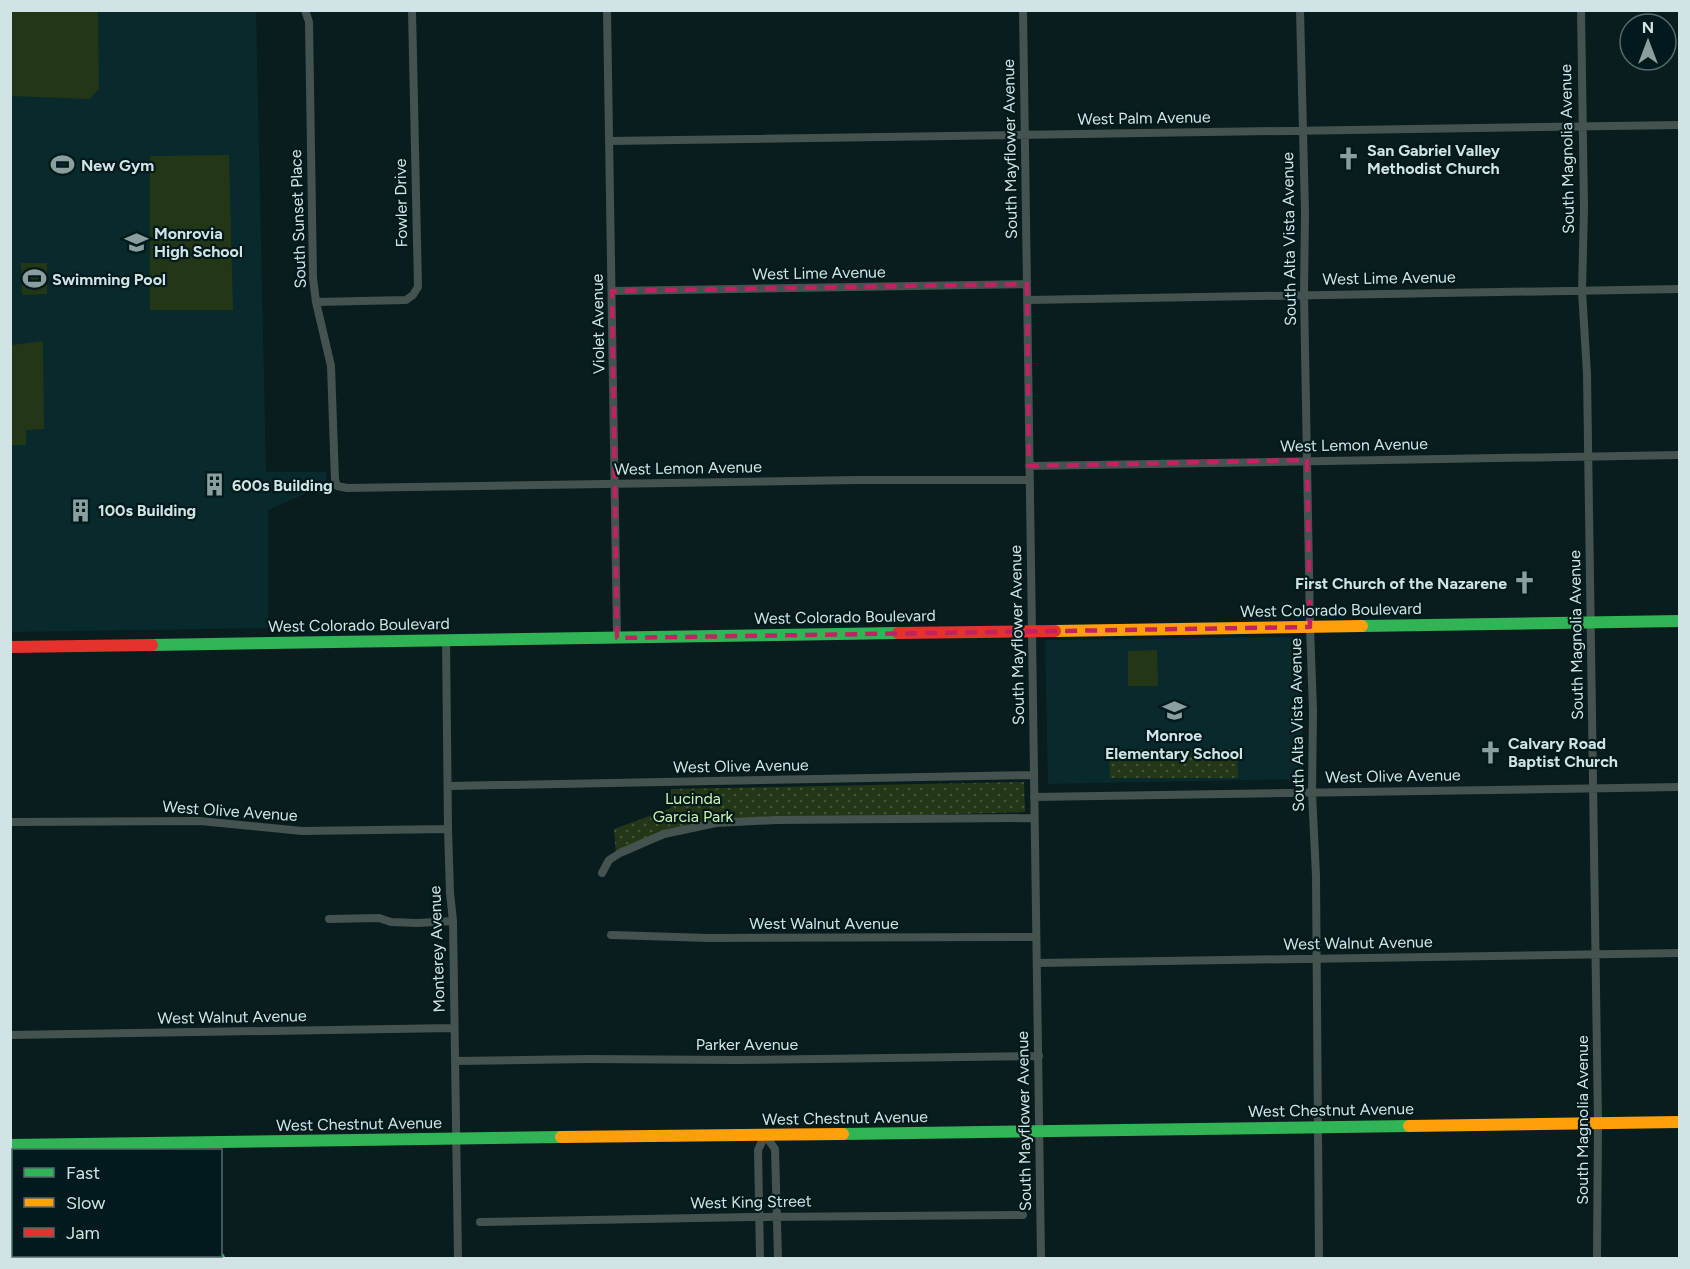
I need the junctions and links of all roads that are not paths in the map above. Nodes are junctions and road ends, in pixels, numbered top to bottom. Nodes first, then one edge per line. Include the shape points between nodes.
1 (305, 10) edge
2 (412, 10) edge
3 (607, 10) edge
4 (1023, 10) edge
5 (1300, 10) edge
6 (1581, 10) edge
7 (1680, 124) edge
8 (1583, 126) junction
9 (1302, 130) junction
10 (1025, 135) junction
11 (610, 141) junction
12 (1027, 284) junction
13 (1680, 289) edge
14 (612, 291) junction
15 (1582, 291) junction
16 (1304, 294) junction
17 (1027, 300) junction
18 (316, 302) junction
19 (1680, 455) edge
20 (1588, 456) junction
21 (1307, 460) junction
22 (1029, 466) junction
23 (1029, 480) junction
24 (615, 484) junction
25 (347, 488) joint
26 (1680, 621) edge
27 (1591, 622) junction
28 (1310, 627) junction
29 (1031, 631) junction
30 (617, 638) junction
31 (446, 639) junction
32 (10, 647) edge
33 (1034, 775) junction
34 (449, 786) junction
35 (1680, 787) edge
36 (1593, 788) junction
37 (1312, 793) junction
38 (1034, 797) junction
39 (1034, 818) junction
40 (10, 822) edge
41 (448, 829) junction
42 (602, 873) dead end
43 (329, 919) dead end
44 (453, 921) junction
45 (611, 935) dead end
46 (1036, 937) junction
47 (1680, 953) edge
48 (1596, 954) junction
49 (1316, 958) junction
50 (1037, 963) junction
51 (454, 1028) junction
52 (10, 1035) edge
53 (1039, 1056) junction
54 (455, 1061) junction
55 (1680, 1122) edge
56 (1598, 1123) junction
57 (1318, 1127) junction
58 (1039, 1131) junction
59 (765, 1135) junction
60 (455, 1139) junction
61 (10, 1145) edge
62 (1023, 1215) dead end
63 (759, 1216) junction
64 (777, 1216) junction
65 (480, 1222) dead end
66 (458, 1258) edge
67 (759, 1258) edge
68 (778, 1258) edge
69 (1041, 1258) edge
70 (1319, 1258) edge
71 (1598, 1258) edge

1 - 18 street, South Sunset Place via 309,22
2 - 18 street, Fowler Drive via 418,287 406,300
3 - 11 street, Violet Avenue
4 - 10 street, South Mayflower Avenue
5 - 9 street, South Alta Vista Avenue
6 - 8 street, South Magnolia Avenue
7 - 8 street, West Palm Avenue
8 - 9 street, West Palm Avenue
8 - 15 street, South Magnolia Avenue
9 - 10 street, West Palm Avenue
9 - 16 street, South Alta Vista Avenue
10 - 11 street, West Palm Avenue
10 - 12 street, South Mayflower Avenue
11 - 14 street, Violet Avenue
12 - 14 street, West Lime Avenue
12 - 17 street, South Mayflower Avenue
13 - 15 street, West Lime Avenue
14 - 24 street, Violet Avenue
15 - 16 street, West Lime Avenue
15 - 20 street, South Magnolia Avenue
16 - 17 street, West Lime Avenue
16 - 21 street, South Alta Vista Avenue
17 - 22 street, South Mayflower Avenue
18 - 25 street, South Sunset Place via 331,366 335,480 337,486
19 - 20 street, West Lemon Avenue
20 - 21 street, West Lemon Avenue
20 - 27 street, South Magnolia Avenue
21 - 22 street, West Lemon Avenue
21 - 28 street, South Alta Vista Avenue
22 - 23 street, South Mayflower Avenue
23 - 24 street, West Lemon Avenue
23 - 29 street, South Mayflower Avenue
24 - 25 street, West Lemon Avenue
24 - 30 street, Violet Avenue
26 - 27 main road, West Colorado Boulevard
27 - 28 main road, West Colorado Boulevard
27 - 36 street, South Magnolia Avenue
28 - 29 main road, West Colorado Boulevard
28 - 37 street, South Alta Vista Avenue
29 - 30 main road, West Colorado Boulevard
29 - 33 street, South Mayflower Avenue
30 - 31 main road, West Colorado Boulevard
31 - 32 main road, West Colorado Boulevard
31 - 34 street, Monterey Avenue
33 - 34 street, West Olive Avenue
33 - 38 street, South Mayflower Avenue
34 - 41 street, Monterey Avenue
35 - 36 street, West Olive Avenue
36 - 37 street, West Olive Avenue
36 - 48 street, South Magnolia Avenue
37 - 38 street, West Olive Avenue
37 - 49 street, South Alta Vista Avenue
38 - 39 street, South Mayflower Avenue
39 - 42 street via 716,823 691,827 620,853 609,860
39 - 46 street, South Mayflower Avenue
40 - 41 street, West Olive Avenue via 200,821 302,831
41 - 44 street, Monterey Avenue
43 - 44 street
44 - 51 street, Monterey Avenue
45 - 46 street, West Walnut Avenue
46 - 50 street, South Mayflower Avenue
47 - 48 street, West Walnut Avenue
48 - 49 street, West Walnut Avenue
48 - 56 street, South Magnolia Avenue
49 - 50 street, West Walnut Avenue
49 - 57 street, South Alta Vista Avenue
50 - 53 street, South Mayflower Avenue
51 - 52 street, West Walnut Avenue
51 - 54 street, Monterey Avenue
53 - 54 street, Parker Avenue
53 - 58 street, South Mayflower Avenue
54 - 60 street, Monterey Avenue
55 - 56 main road, West Chestnut Avenue
56 - 57 main road, West Chestnut Avenue
56 - 71 street, South Magnolia Avenue
57 - 58 main road, West Chestnut Avenue
57 - 70 street, South Alta Vista Avenue
58 - 59 main road, West Chestnut Avenue
58 - 69 street, South Mayflower Avenue
59 - 60 main road, West Chestnut Avenue
59 - 63 street via 758,1150
59 - 64 street via 775,1149
60 - 61 main road, West Chestnut Avenue
60 - 66 street, Monterey Avenue
62 - 64 street, West King Street
63 - 64 street, West King Street
63 - 65 street, West King Street
63 - 67 street
64 - 68 street

